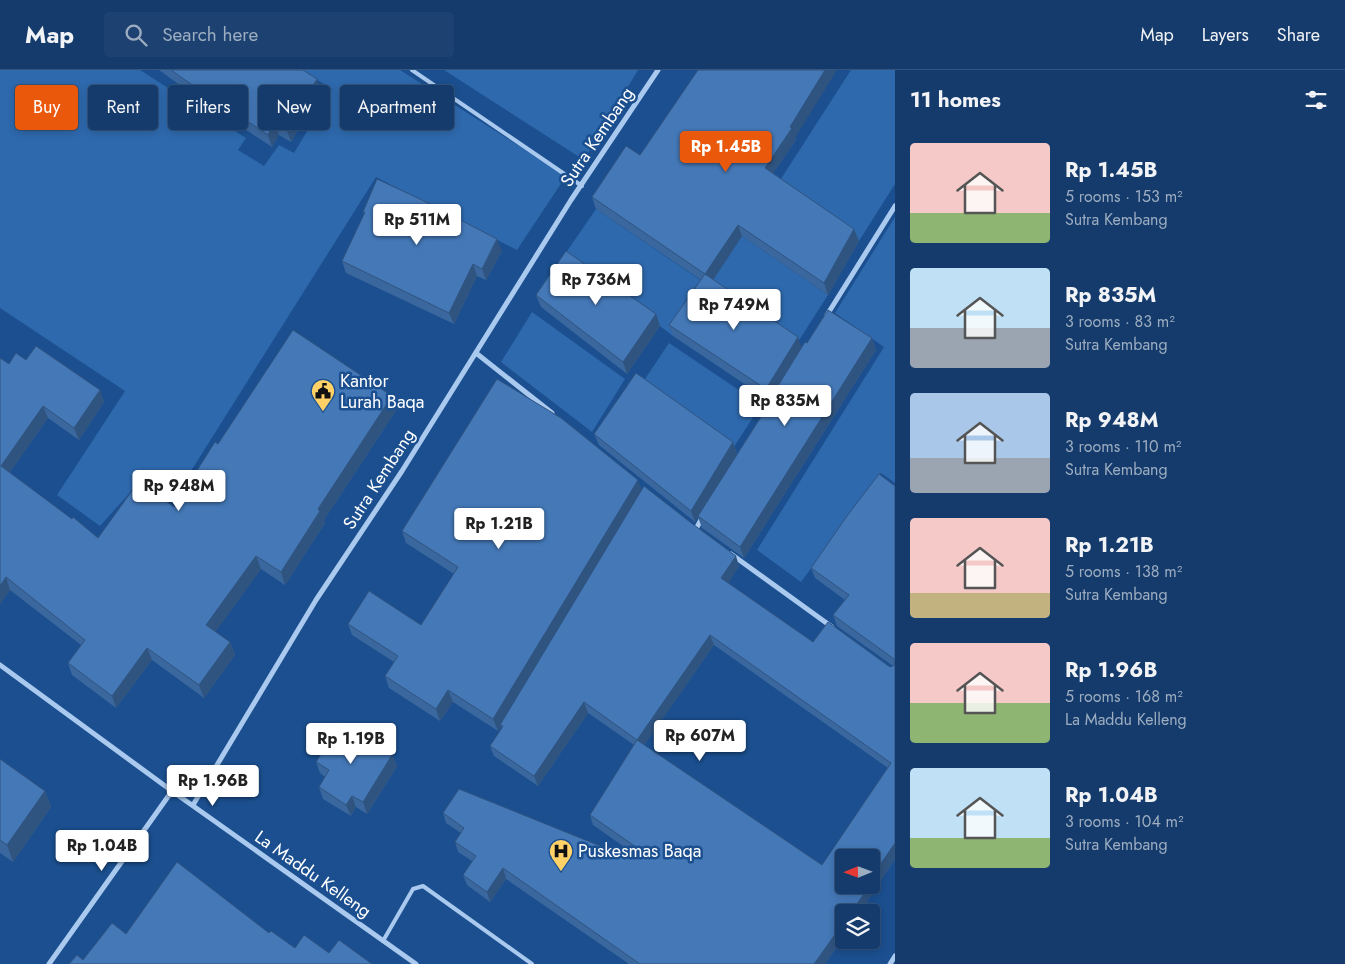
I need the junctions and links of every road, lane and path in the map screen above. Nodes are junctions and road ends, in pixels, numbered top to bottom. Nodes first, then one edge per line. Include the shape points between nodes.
1 (412, 70) edge
2 (658, 70) edge
3 (582, 186) junction
4 (895, 206) edge
5 (825, 319) edge
6 (476, 353) junction
7 (554, 415) edge
8 (706, 512) edge
9 (689, 523) edge
10 (696, 528) junction
11 (704, 534) edge
12 (728, 552) edge
13 (839, 632) edge
14 (0, 665) edge
15 (172, 791) junction
16 (193, 805) junction
17 (383, 941) junction
18 (895, 956) edge
19 (50, 964) edge
20 (416, 964) edge
21 (532, 964) edge
22 (890, 964) edge

1 - 3 lane
2 - 3 street, Sutra Kembang
3 - 6 street, Sutra Kembang
4 - 5 street
6 - 7 street
6 - 16 street, Sutra Kembang via 316,600
8 - 10 street
9 - 10 street
10 - 11 street
12 - 13 street
14 - 15 street, La Maddu Kelleng
15 - 16 street, La Maddu Kelleng
15 - 19 street
16 - 17 street, La Maddu Kelleng
17 - 20 street, La Maddu Kelleng
17 - 21 lane via 413,889 424,886
18 - 22 street

